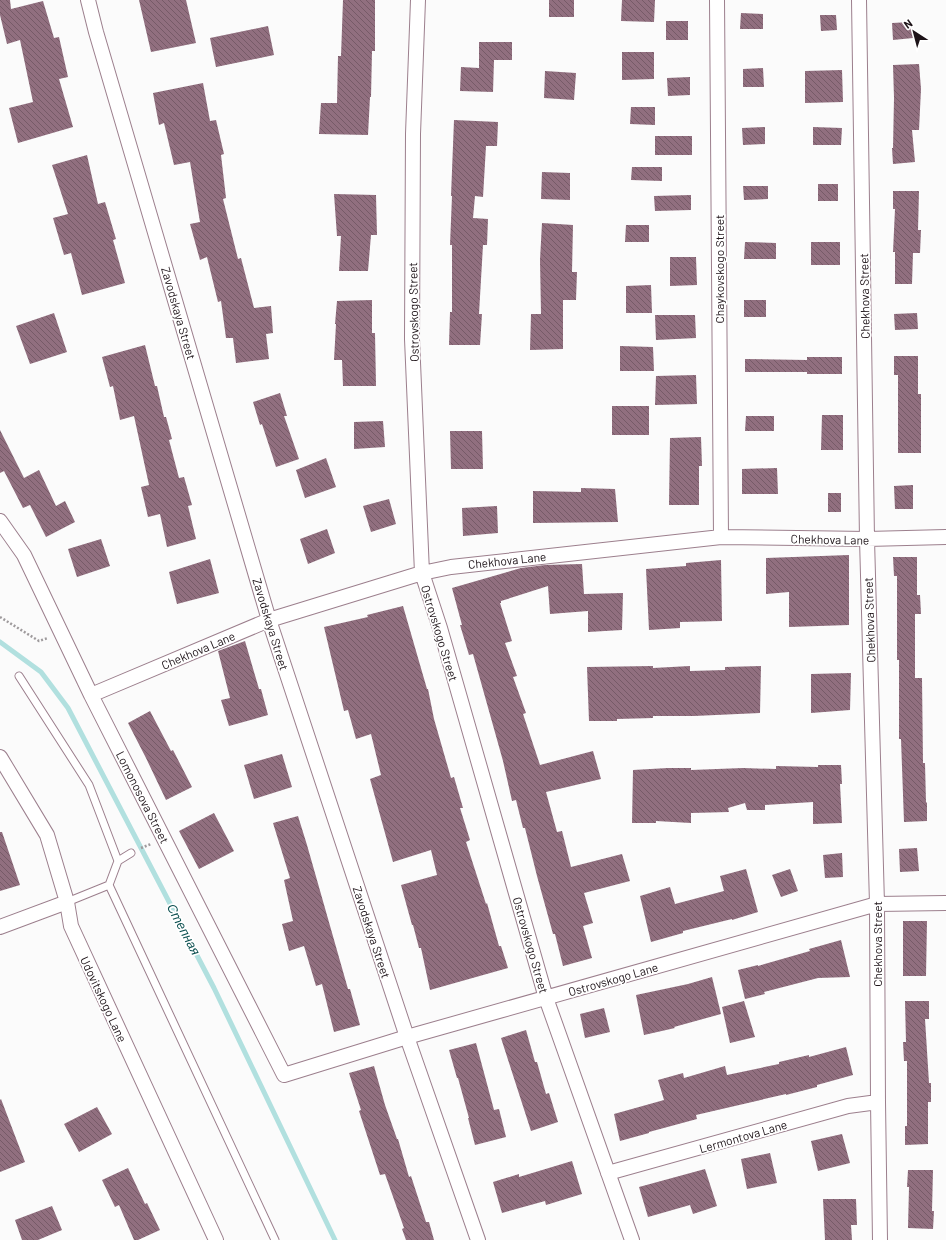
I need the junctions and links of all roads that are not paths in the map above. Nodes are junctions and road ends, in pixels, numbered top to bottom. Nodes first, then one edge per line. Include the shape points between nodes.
1 (88, 0) edge
2 (418, 0) edge
3 (717, 0) edge
4 (860, 0) edge
5 (0, 521) edge
6 (721, 537) junction
7 (946, 538) edge
8 (867, 539) junction
9 (422, 573) junction
10 (269, 620) junction
11 (19, 676) dead end
12 (91, 694) junction
13 (0, 757) edge
14 (131, 853) road end
15 (118, 861) junction
16 (110, 885) junction
17 (67, 902) junction
18 (946, 903) edge
19 (877, 904) junction
20 (0, 927) edge
21 (546, 998) junction
22 (408, 1037) junction
23 (284, 1075) joint
24 (878, 1102) junction
25 (608, 1173) junction
26 (216, 1240) edge
27 (275, 1240) edge
28 (478, 1240) edge
29 (632, 1240) edge
30 (880, 1240) edge

1 - 10 street, Zavodskaya Street
2 - 9 street, Ostrovskogo Street via 413,134 412,339
3 - 6 street, Chaykovskogo Street
4 - 8 street, Chekhova Street
5 - 12 street, Lomonosova Street via 24,555
6 - 8 street, Chekhova Lane
6 - 9 street, Chekhova Lane via 451,567
7 - 8 street, Chekhova Lane
8 - 19 street, Chekhova Street
9 - 10 street, Chekhova Lane
9 - 21 street, Ostrovskogo Street
10 - 12 street, Chekhova Lane
10 - 22 street, Zavodskaya Street
11 - 15 lane via 89,785
12 - 23 street, Lomonosova Street
13 - 17 street, Udovitskogo Lane via 47,835
14 - 15 lane
15 - 16 lane
16 - 17 lane
16 - 27 lane
17 - 20 street
17 - 26 street, Udovitskogo Lane via 71,926
18 - 19 street, Ostrovskogo Lane
19 - 21 street, Ostrovskogo Lane
19 - 24 street, Chekhova Street
21 - 22 street, Ostrovskogo Lane
21 - 25 street, Ostrovskogo Street
22 - 23 street, Ostrovskogo Lane
22 - 28 street, Zavodskaya Street
24 - 25 street, Lermontova Lane via 848,1106
24 - 30 street, Chekhova Street
25 - 29 street, Ostrovskogo Street

